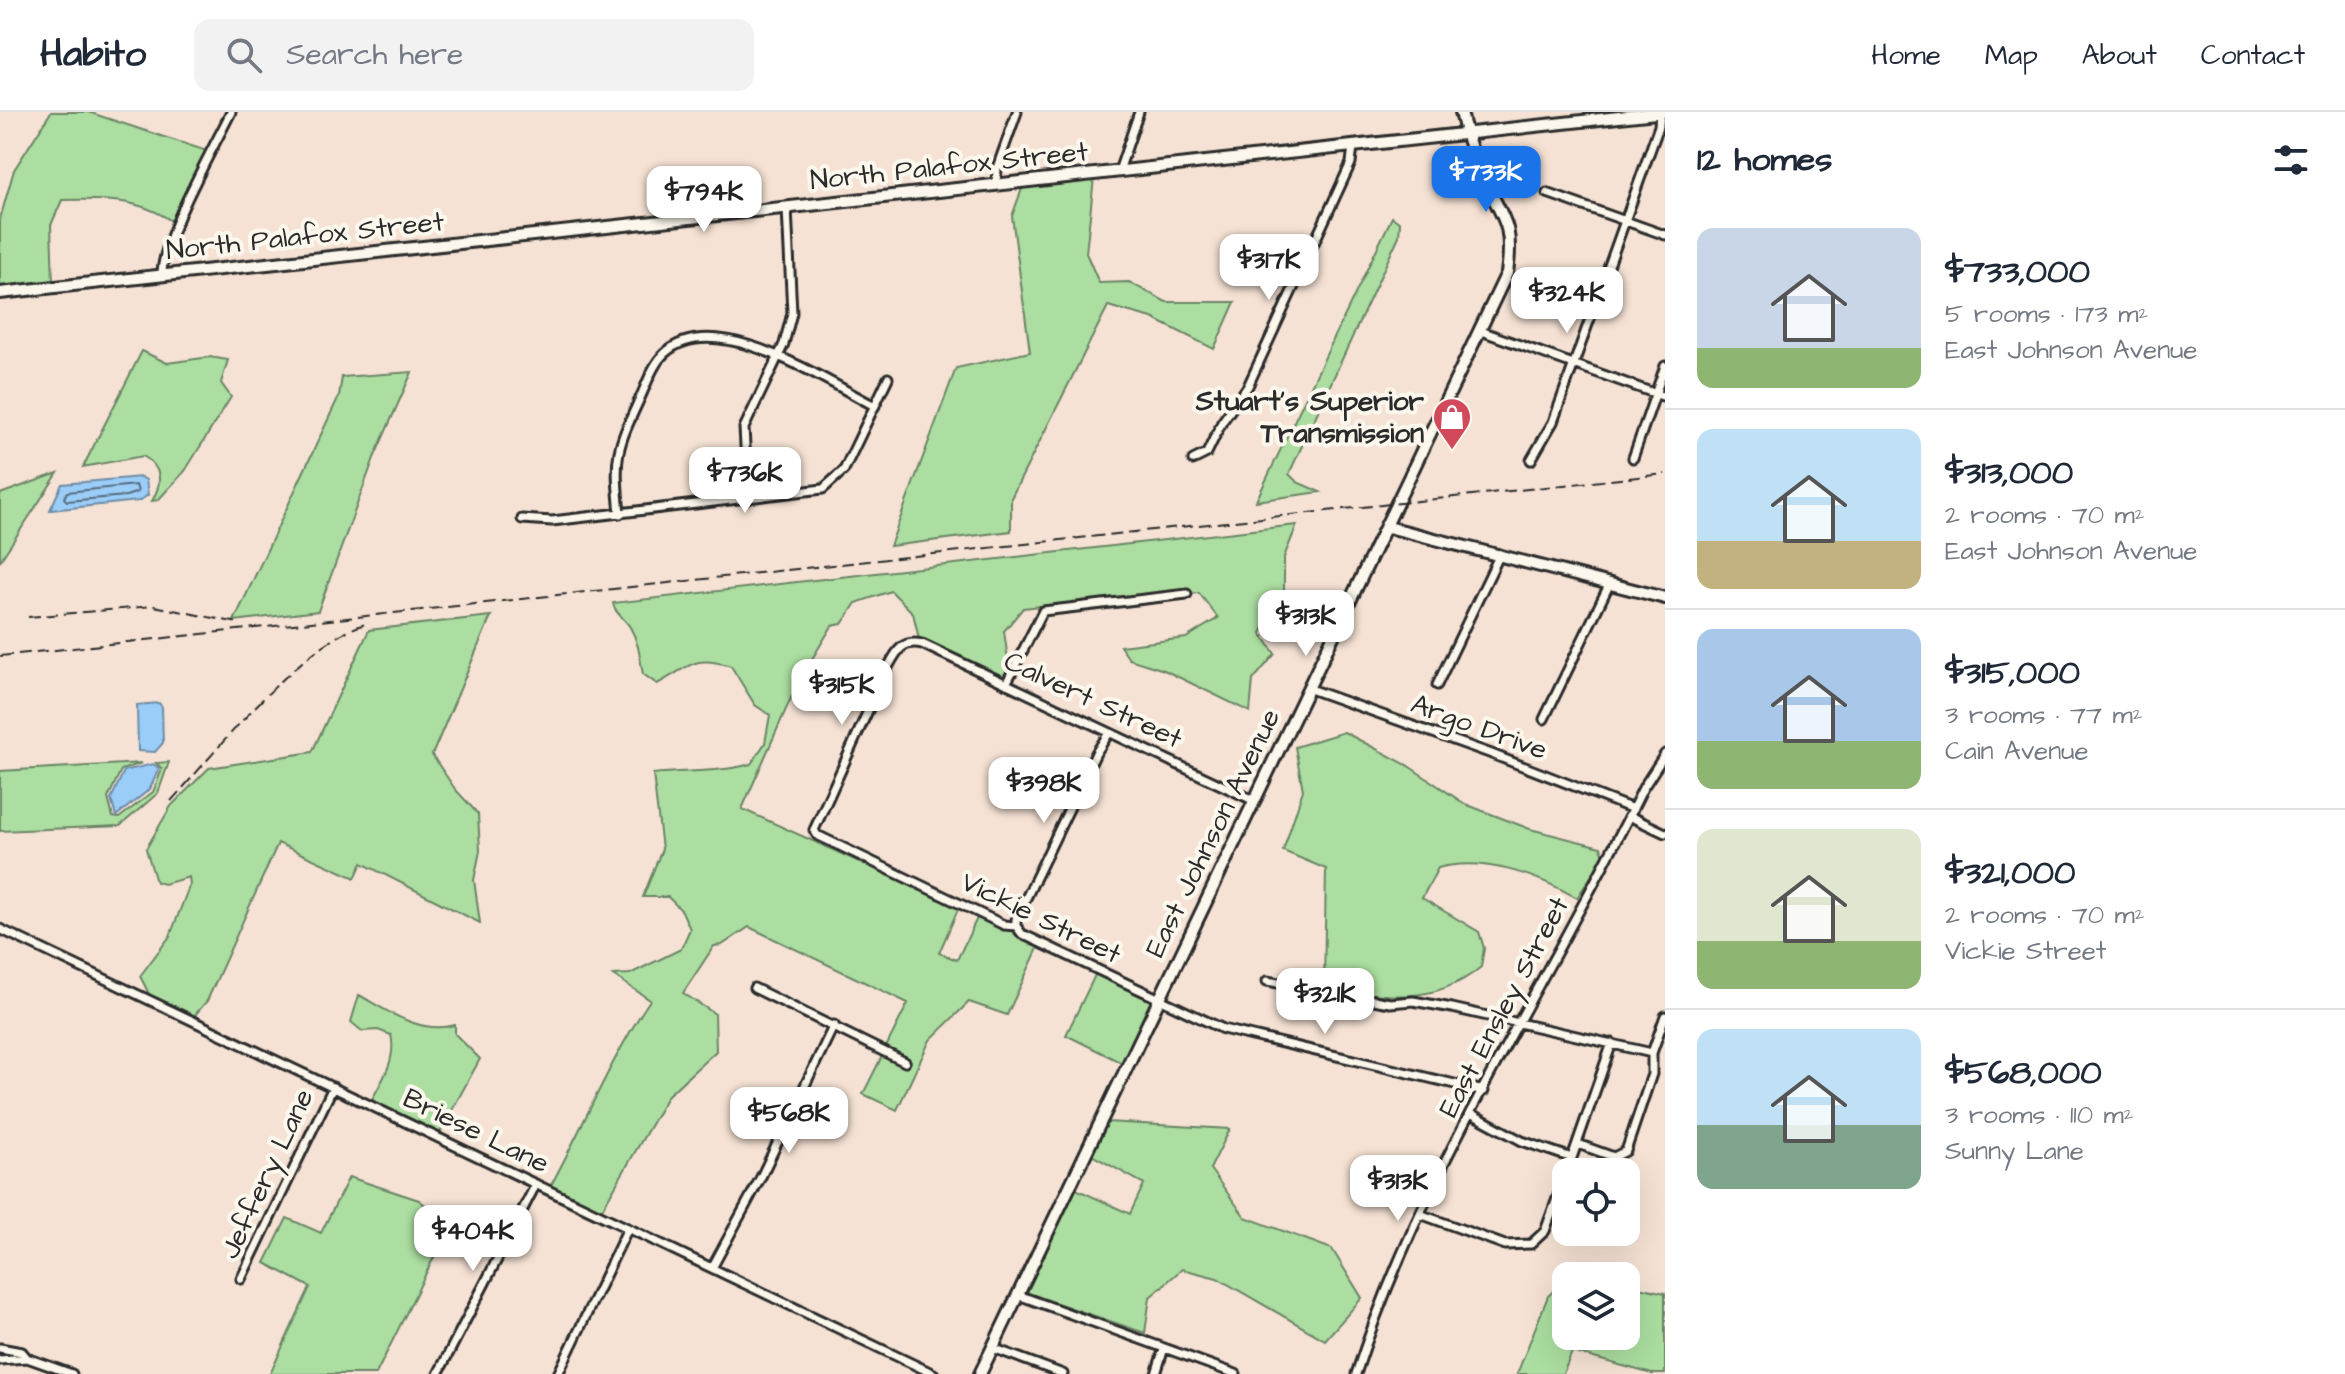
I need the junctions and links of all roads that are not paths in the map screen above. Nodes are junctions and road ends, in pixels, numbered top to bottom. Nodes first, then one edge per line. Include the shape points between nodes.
1 (231, 112) edge
2 (1017, 112) edge
3 (1139, 112) edge
4 (1461, 112) edge
5 (1663, 112) edge
6 (1578, 117) edge
7 (1466, 134) junction
8 (1353, 146) junction
9 (1119, 171) junction
10 (996, 185) junction
11 (1547, 193) dead end
12 (787, 208) junction
13 (1624, 221) junction
14 (1665, 235) edge
15 (162, 276) junction
16 (0, 293) edge
17 (1481, 331) junction
18 (777, 357) junction
19 (1573, 364) junction
20 (1665, 366) edge
21 (888, 378) dead end
22 (1656, 393) junction
23 (1665, 397) edge
24 (875, 406) junction
25 (1633, 458) dead end
26 (1193, 460) dead end
27 (1531, 460) dead end
28 (748, 499) junction
29 (620, 514) junction
30 (522, 519) dead end
31 (1388, 527) junction
32 (1500, 554) junction
33 (1610, 583) junction
34 (1187, 594) dead end
35 (1665, 598) edge
36 (1006, 684) junction
37 (1437, 685) dead end
38 (1310, 689) junction
39 (1544, 719) dead end
40 (1109, 733) junction
41 (1665, 754) edge
42 (1255, 801) junction
43 (1631, 812) junction
44 (815, 833) joint
45 (1665, 833) edge
46 (1016, 926) junction
47 (0, 929) edge
48 (1267, 981) dead end
49 (754, 988) dead end
50 (1160, 999) junction
51 (1665, 1016) edge
52 (1521, 1021) junction
53 (834, 1025) junction
54 (1612, 1043) junction
55 (1652, 1057) junction
56 (905, 1062) dead end
57 (333, 1087) junction
58 (1484, 1091) junction
59 (1472, 1114) junction
60 (1578, 1144) junction
61 (1572, 1158) joint
62 (536, 1184) junction
63 (1552, 1212) edge
64 (1420, 1214) junction
65 (628, 1228) junction
66 (712, 1268) junction
67 (241, 1279) dead end
68 (1018, 1295) junction
69 (0, 1348) edge
70 (993, 1348) junction
71 (1164, 1348) junction
72 (27, 1358) junction
73 (0, 1360) edge
74 (913, 1364) junction
75 (72, 1374) edge
76 (438, 1374) edge
77 (558, 1374) edge
78 (908, 1374) edge
79 (934, 1374) edge
80 (980, 1374) edge
81 (1063, 1374) edge
82 (1156, 1374) edge
83 (1236, 1374) edge
84 (1356, 1374) edge

1 - 15 street via 176,231
2 - 10 street
3 - 9 street
4 - 7 main road, East Johnson Avenue
5 - 6 main road, North Palafox Street
5 - 13 street
6 - 7 main road, North Palafox Street
7 - 8 main road, North Palafox Street
7 - 17 main road, East Johnson Avenue via 1505,216 1510,243 1507,273
8 - 9 main road, North Palafox Street
8 - 26 street via 1351,163 1248,386 1207,453
9 - 10 main road, North Palafox Street
10 - 12 main road, North Palafox Street
11 - 13 street
12 - 15 main road, North Palafox Street
12 - 18 street via 794,298 789,330
13 - 14 street
13 - 19 street
15 - 16 main road, North Palafox Street
17 - 19 street
17 - 31 main road, East Johnson Avenue
18 - 24 street
18 - 28 street via 744,428
18 - 29 street via 716,337 694,339 665,354 615,454
19 - 22 street
19 - 27 street via 1553,422
20 - 22 street
21 - 24 street
22 - 23 street
22 - 25 street
24 - 28 street via 844,470 831,484 815,491
28 - 29 street
29 - 30 street via 545,522
31 - 32 main road
31 - 38 main road, East Johnson Avenue
32 - 33 main road
32 - 37 street
33 - 35 main road
33 - 39 street
34 - 36 street via 1043,611
36 - 40 street, Calvert Street
36 - 44 street, Calvert Street via 922,644 911,642 896,651 813,826
38 - 42 main road, East Johnson Avenue
38 - 43 street, Argo Drive
40 - 42 street, Calvert Street
40 - 46 street
41 - 43 street, East Ensley Street
42 - 50 main road, East Johnson Avenue
43 - 45 street, Argo Drive
43 - 52 street, East Ensley Street
44 - 46 street, Vickie Street via 1004,925
46 - 50 street, Vickie Street via 1022,934
47 - 57 street, Briese Lane
48 - 52 street
49 - 53 street
50 - 58 street, Vickie Street via 1223,1029
50 - 68 main road, East Johnson Avenue
51 - 55 street
52 - 54 street
52 - 58 street, East Ensley Street
53 - 56 street
53 - 66 street
54 - 55 street
54 - 60 street
55 - 60 street via 1652,1074 1626,1151 1614,1157
57 - 62 street, Briese Lane
57 - 67 street, Jeffery Lane
58 - 59 street, East Ensley Street
59 - 61 street via 1522,1141
59 - 64 street, East Ensley Street
60 - 61 street
62 - 65 street, Briese Lane
62 - 76 street
63 - 64 street via 1545,1231 1531,1244 1505,1245
64 - 84 street, East Ensley Street via 1385,1289
65 - 66 street, Briese Lane
65 - 77 street
66 - 74 street, Briese Lane
68 - 70 main road, East Johnson Avenue
68 - 71 street
69 - 72 street
70 - 80 main road, East Johnson Avenue
70 - 81 street
71 - 82 street
71 - 83 street
72 - 73 street
72 - 75 street
74 - 78 street
74 - 79 street, Briese Lane

